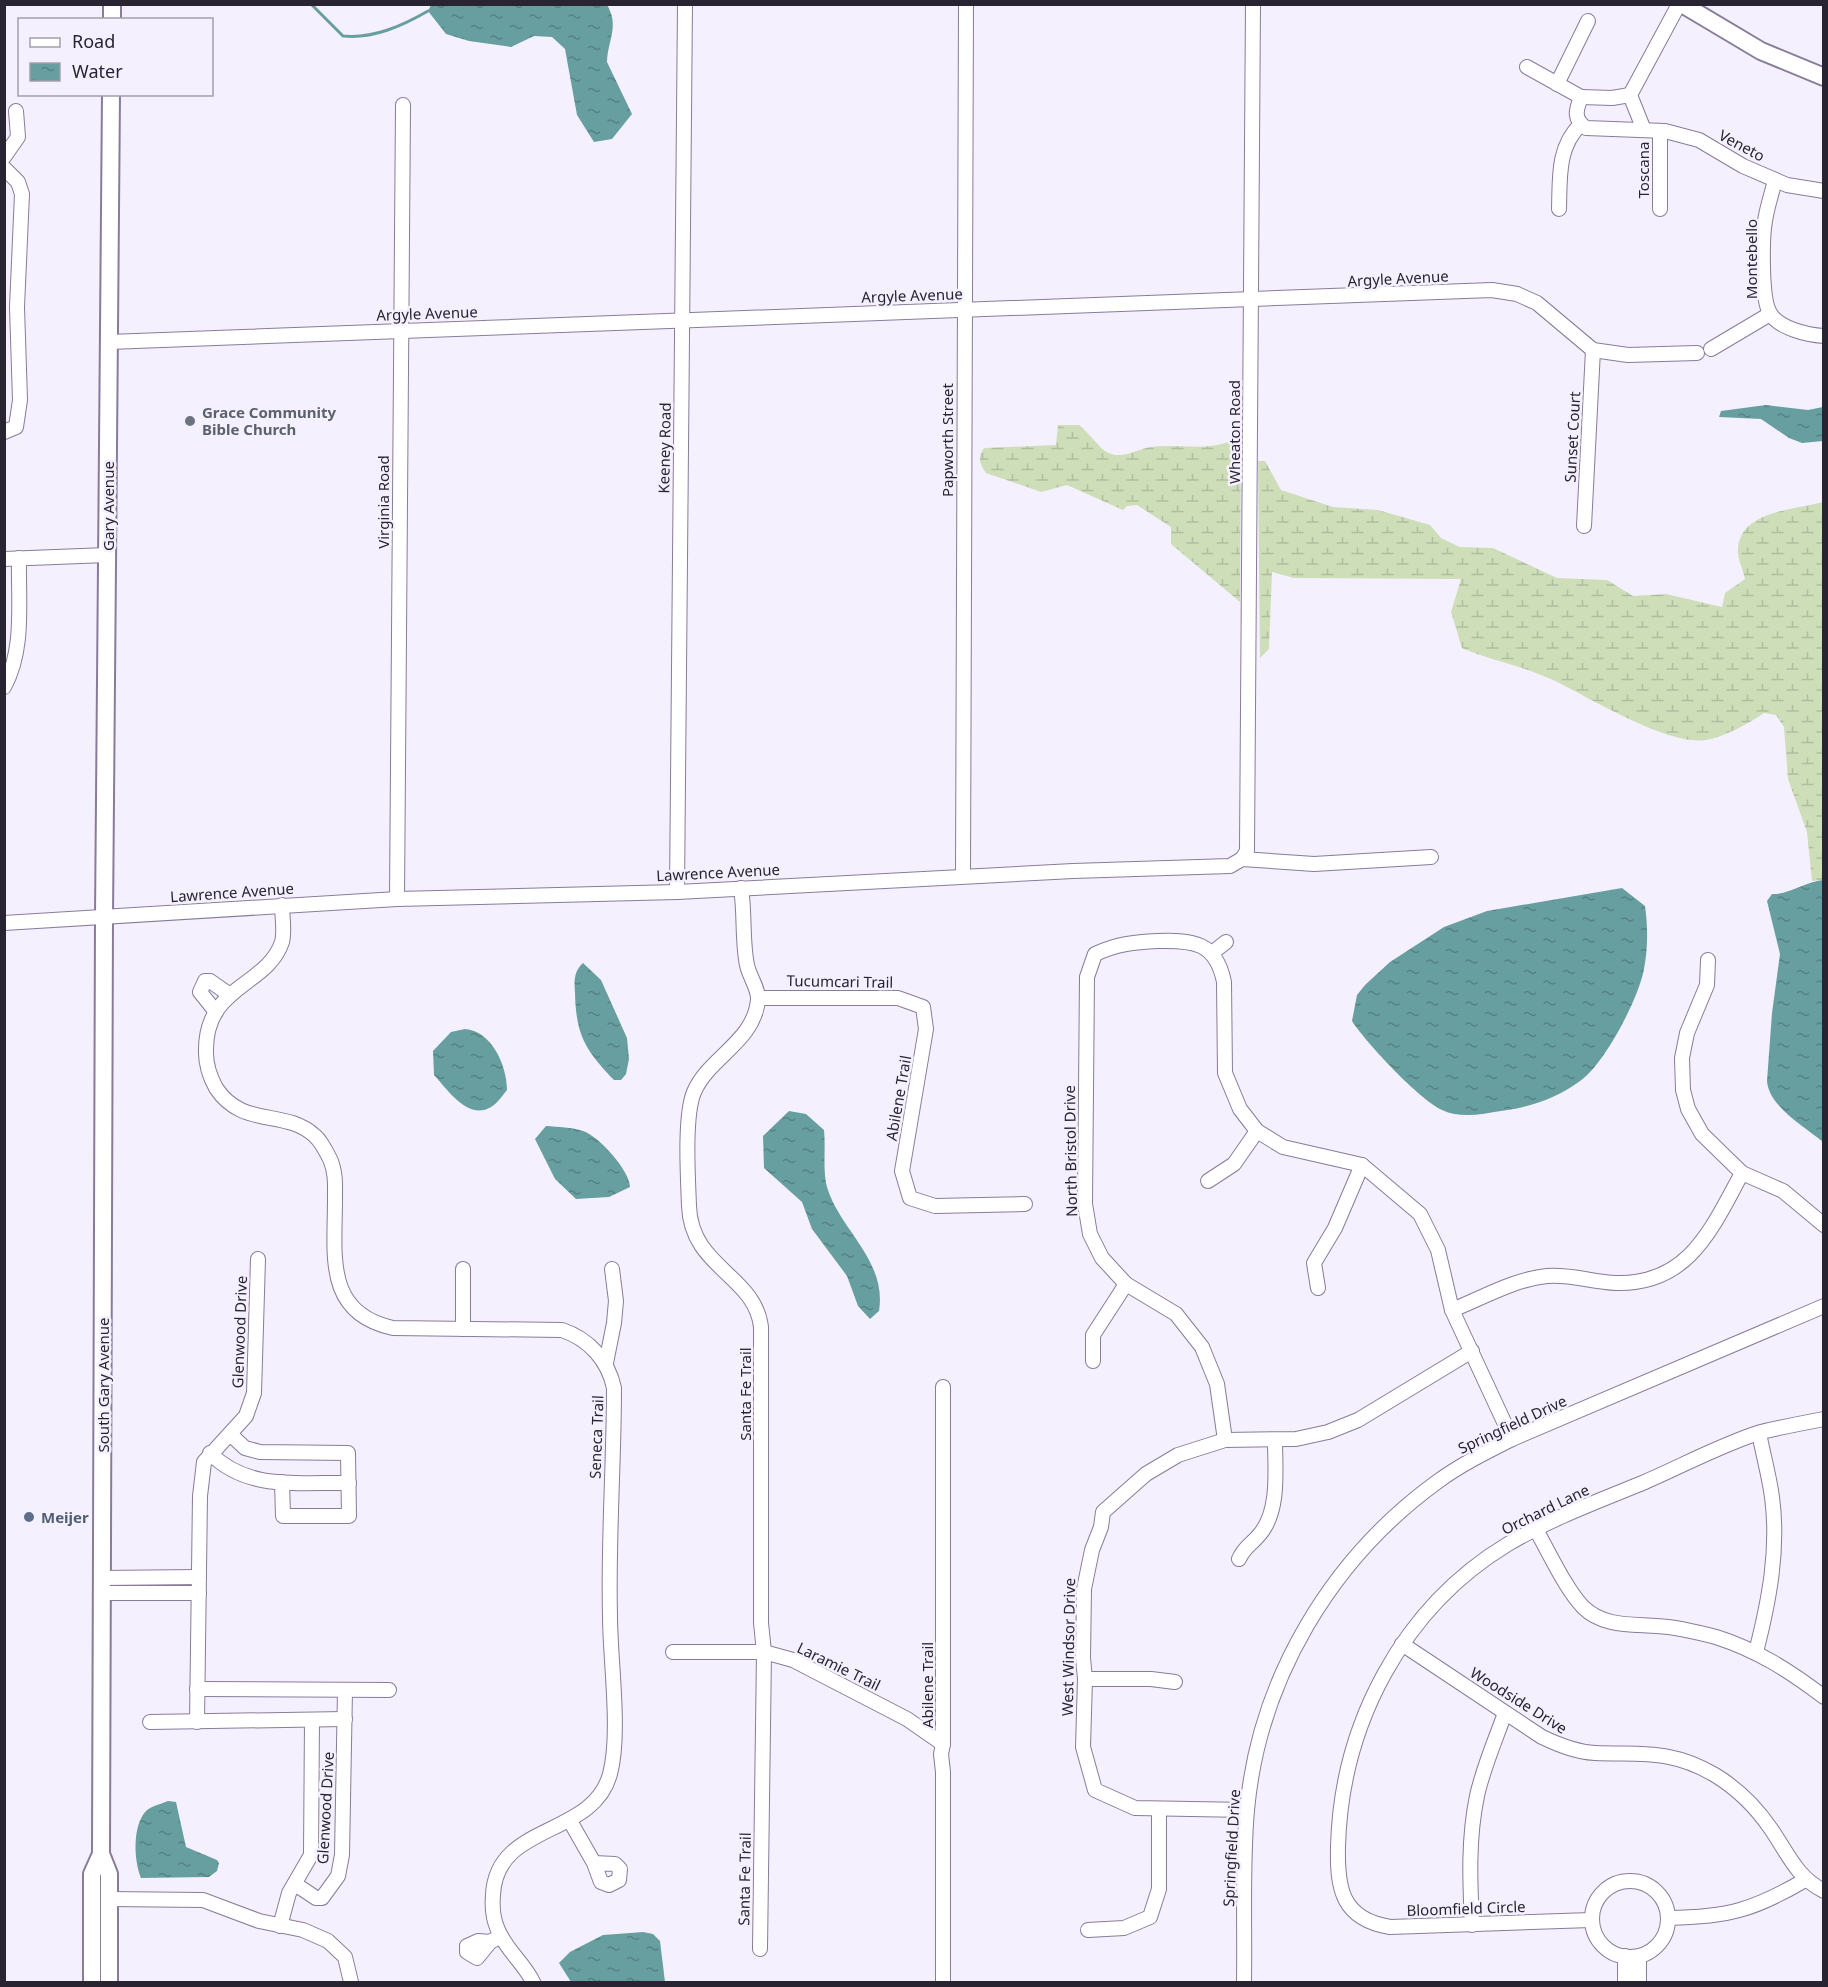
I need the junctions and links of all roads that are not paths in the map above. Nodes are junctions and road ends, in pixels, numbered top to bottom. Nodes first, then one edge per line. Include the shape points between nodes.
1 (685, 4) edge
2 (966, 4) edge
3 (1253, 4) edge
4 (1681, 4) edge
5 (1588, 21) dead end
6 (1527, 66) dead end
7 (1824, 77) edge
8 (1557, 84) junction
9 (1630, 94) junction
10 (111, 96) edge
11 (1581, 97) junction
12 (403, 105) dead end
13 (16, 111) dead end
14 (1581, 124) junction
15 (1644, 130) junction
16 (1660, 131) junction
17 (4, 157) edge
18 (4, 168) edge
19 (1775, 180) junction
20 (1824, 191) edge
21 (1558, 209) dead end
22 (1660, 209) dead end
23 (1251, 301) junction
24 (963, 310) junction
25 (1770, 315) junction
26 (682, 320) junction
27 (401, 330) junction
28 (1824, 336) edge
29 (109, 342) junction
30 (1711, 349) dead end
31 (1593, 350) junction
32 (1697, 353) dead end
33 (4, 432) edge
34 (1584, 525) dead end
35 (107, 555) junction
36 (12, 558) edge
37 (4, 687) edge
38 (1431, 857) dead end
39 (1242, 859) junction
40 (963, 876) junction
41 (741, 888) junction
42 (677, 892) junction
43 (397, 899) junction
44 (282, 905) junction
45 (104, 917) junction
46 (4, 922) edge
47 (1227, 942) dead end
48 (1212, 953) junction
49 (1708, 960) dead end
50 (230, 995) junction
51 (758, 998) junction
52 (919, 1005) joint
53 (216, 1012) junction
54 (1257, 1131) junction
55 (1362, 1165) junction
56 (1742, 1173) junction
57 (1208, 1181) dead end
58 (1025, 1204) dead end
59 (1824, 1225) edge
60 (258, 1259) dead end
61 (464, 1269) dead end
62 (612, 1269) dead end
63 (1126, 1284) junction
64 (1318, 1288) dead end
65 (1824, 1306) edge
66 (1452, 1310) junction
67 (463, 1329) junction
68 (1472, 1352) junction
69 (1093, 1361) dead end
70 (606, 1364) junction
71 (944, 1386) dead end
72 (1824, 1419) edge
73 (1759, 1433) junction
74 (230, 1434) junction
75 (1512, 1439) junction
76 (1225, 1440) junction
77 (1275, 1440) junction
78 (210, 1453) junction
79 (282, 1482) junction
80 (349, 1483) junction
81 (1535, 1528) junction
82 (1239, 1559) dead end
83 (199, 1578) junction
84 (102, 1586) junction
85 (199, 1593) junction
86 (1402, 1644) junction
87 (673, 1652) dead end
88 (764, 1652) junction
89 (1756, 1652) junction
90 (1085, 1679) junction
91 (1175, 1682) dead end
92 (197, 1689) junction
93 (345, 1690) junction
94 (389, 1690) dead end
95 (1824, 1697) edge
96 (1505, 1713) junction
97 (345, 1719) junction
98 (312, 1720) junction
99 (150, 1722) dead end
100 (197, 1722) junction
101 (943, 1744) junction
102 (1159, 1810) junction
103 (1247, 1810) junction
104 (570, 1821) junction
105 (101, 1854) junction
106 (594, 1863) dead end
107 (1805, 1880) junction
108 (295, 1884) junction
109 (1824, 1891) edge
110 (109, 1899) junction
111 (1348, 1905) joint
112 (1670, 1918) junction
113 (1591, 1920) junction
114 (1472, 1924) junction
115 (280, 1926) junction
116 (1089, 1930) dead end
117 (760, 1949) dead end
118 (1632, 1956) junction
119 (92, 1983) edge
120 (110, 1983) edge
121 (351, 1983) edge
122 (533, 1983) edge
123 (943, 1983) edge
124 (1244, 1983) edge
125 (1625, 1983) edge
126 (1639, 1983) edge

1 - 26 street, Keeney Road
2 - 24 street, Papworth Street
3 - 23 street, Wheaton Road
4 - 7 main road via 1761,51
4 - 9 street
5 - 8 street
6 - 8 street
8 - 11 street
9 - 11 street
9 - 15 street
10 - 29 main road, Gary Avenue
11 - 14 street via 1576,114
12 - 27 street, Virginia Road
13 - 17 street via 18,137
14 - 15 street, Veneto via 1592,129
14 - 21 street via 1569,136 1563,151
15 - 16 street, Veneto
16 - 19 street, Veneto via 1699,140
16 - 22 street, Toscana
18 - 33 street via 18,182 22,194 17,307 20,400 16,427
19 - 20 street, Veneto
19 - 25 street, Montebello via 1765,222 1764,298
23 - 24 street, Argyle Avenue
23 - 31 street, Argyle Avenue via 1506,291 1537,303
23 - 39 street, Wheaton Road via 1247,851
24 - 26 street, Argyle Avenue
24 - 40 street, Papworth Street
25 - 28 street, Montebello via 1781,324
25 - 30 street
26 - 27 street, Argyle Avenue
26 - 42 street, Keeney Road
27 - 29 street, Argyle Avenue
27 - 43 street, Virginia Road
29 - 35 main road, Gary Avenue
31 - 32 street via 1628,355
31 - 34 street, Sunset Court
35 - 36 street
35 - 45 main road, Gary Avenue
36 - 37 street via 18,646
38 - 39 street, Lawrence Avenue via 1314,864
39 - 40 street, Lawrence Avenue via 1230,866
40 - 41 street, Lawrence Avenue
41 - 42 street, Lawrence Avenue
41 - 51 street via 747,965
42 - 43 street, Lawrence Avenue
43 - 44 street, Lawrence Avenue
44 - 45 street, Lawrence Avenue
44 - 50 street, Seneca Trail via 282,940 274,958
45 - 46 street, Lawrence Avenue
45 - 84 main road, South Gary Avenue
47 - 48 street
48 - 54 street via 1224,982 1224,1056 1229,1086
48 - 63 street, North Bristol Drive via 1183,940 1127,942 1095,954 1086,984 1087,1225 1094,1246
49 - 56 street via 1708,976 1684,1044 1683,1090 1702,1134
50 - 53 street, Seneca Trail
50 - 53 street via 205,981 201,992
51 - 52 street, Tucumcari Trail via 898,998
51 - 88 street, Santa Fe Trail via 745,1033 705,1075 694,1093 689,1114 689,1206 700,1245 752,1300 761,1322 760,1623
52 - 58 street, Abilene Trail via 923,1007 926,1029 902,1171 910,1198 935,1206
53 - 67 street, Seneca Trail via 207,1033 206,1054 212,1080 226,1102 249,1114 291,1123 315,1136 330,1159 335,1178 335,1273 352,1308 369,1320 393,1328
54 - 55 street via 1294,1151
54 - 57 street via 1234,1164
55 - 64 street via 1335,1228 1314,1263
55 - 66 street via 1420,1214 1428,1226 1441,1258
56 - 59 street via 1791,1196
56 - 66 street via 1696,1249 1682,1264 1659,1276 1614,1283 1544,1276 1519,1282
60 - 74 street, Glenwood Drive via 254,1393 246,1416
61 - 67 street
62 - 70 street via 616,1301
63 - 69 street via 1093,1335
63 - 76 street, North Bristol Drive via 1176,1314 1202,1347 1217,1384
65 - 75 street, Springfield Drive
66 - 68 street
67 - 70 street, Seneca Trail via 562,1330 582,1338
68 - 75 street
68 - 77 street, West Windsor Drive via 1358,1420 1321,1434
70 - 104 street, Seneca Trail via 614,1388 610,1535 613,1761 601,1793
71 - 101 street, Abilene Trail
72 - 73 street, Orchard Lane
73 - 81 street, Orchard Lane
73 - 89 street via 1772,1496 1774,1544 1770,1590
74 - 78 street, Glenwood Drive
74 - 80 street via 245,1448 260,1452 348,1453
75 - 103 street, Springfield Drive via 1446,1476 1406,1506 1363,1546 1326,1594 1300,1635 1278,1682 1255,1759
76 - 77 street, West Windsor Drive
76 - 90 street, West Windsor Drive via 1161,1464 1102,1512 1084,1589
77 - 82 street via 1275,1489 1270,1510 1260,1534 1244,1547
78 - 79 street via 223,1466 245,1477
78 - 83 street via 204,1462 200,1496
79 - 80 street
79 - 80 street via 282,1516 349,1516
81 - 86 street, Orchard Lane via 1471,1570 1435,1603
81 - 89 street via 1584,1608 1601,1619 1686,1630
83 - 84 street
83 - 85 street
84 - 85 street
84 - 105 main road, South Gary Avenue
85 - 92 street
86 - 96 street, Woodside Drive
86 - 111 street, Orchard Lane via 1370,1700 1345,1773 1338,1818 1337,1875
87 - 88 street, Laramie Trail
88 - 101 street, Laramie Trail via 793,1660 907,1719
88 - 117 street, Santa Fe Trail
89 - 95 street
90 - 91 street
90 - 102 street, West Windsor Drive via 1083,1748 1095,1790 1135,1808
92 - 93 street
92 - 100 street
93 - 94 street
93 - 97 street, Glenwood Drive
96 - 107 street, Woodside Drive via 1567,1748 1594,1753 1657,1754 1711,1773 1753,1805
96 - 114 street via 1483,1773 1473,1821 1469,1863
97 - 98 street
97 - 108 street, Glenwood Drive via 342,1855 338,1876 322,1898
98 - 100 street
98 - 108 street, Glenwood Drive via 311,1855
99 - 100 street
101 - 123 street, Abilene Trail
102 - 103 street, West Windsor Drive
102 - 116 street via 1159,1888 1150,1917 1124,1928
103 - 124 street, Springfield Drive
104 - 106 street
104 - 122 street, Seneca Trail via 513,1848 494,1882 495,1939
105 - 110 main road, South Gary Avenue via 109,1874
105 - 119 main road, South Gary Avenue via 92,1874
107 - 109 street, Woodside Drive
107 - 112 street via 1732,1914
108 - 115 street, Glenwood Drive
110 - 115 street via 203,1900
110 - 120 main road, South Gary Avenue
111 - 114 street, Bloomfield Circle via 1367,1921 1390,1927
112 - 113 street via 1659,1895 1649,1886 1629,1882 1611,1887 1601,1896
112 - 118 street via 1659,1946
113 - 114 street, Bloomfield Circle
113 - 118 street via 1598,1940 1613,1953
115 - 121 street via 303,1930 328,1941 345,1957
118 - 125 street
118 - 126 street

